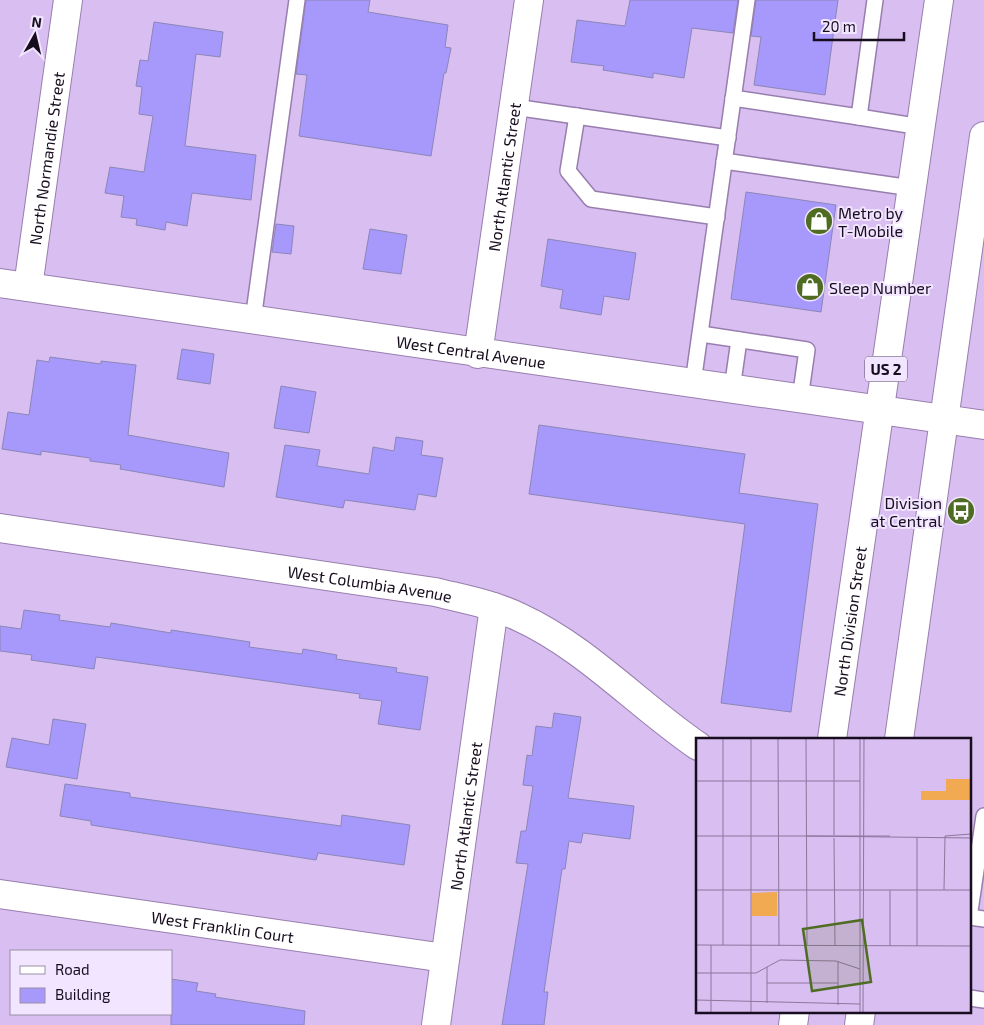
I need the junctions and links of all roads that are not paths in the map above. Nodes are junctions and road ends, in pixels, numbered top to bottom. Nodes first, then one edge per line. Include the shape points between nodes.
1 (68, 0) edge
2 (297, 0) edge
3 (529, 0) edge
4 (747, 0) edge
5 (875, 0) edge
6 (939, 0) edge
7 (733, 98) junction
8 (514, 107) junction
9 (577, 116) junction
10 (859, 117) junction
11 (921, 127) junction
12 (984, 136) edge
13 (728, 138) junction
14 (724, 161) junction
15 (912, 188) junction
16 (980, 193) edge
17 (717, 217) junction
18 (0, 283) edge
19 (28, 287) junction
20 (253, 320) junction
21 (701, 334) junction
22 (739, 340) junction
23 (478, 354) junction
24 (693, 383) junction
25 (732, 389) junction
26 (800, 399) junction
27 (880, 410) junction
28 (943, 419) junction
29 (984, 425) edge
30 (0, 528) edge
31 (494, 607) junction
32 (832, 738) edge
33 (898, 738) edge
34 (696, 744) edge
35 (984, 816) edge
36 (982, 845) edge
37 (0, 894) edge
38 (972, 900) edge
39 (445, 958) junction
40 (794, 1012) edge
41 (861, 1012) edge
42 (436, 1025) edge
43 (793, 1025) edge
44 (859, 1025) edge

1 - 19 street, North Normandie Street
2 - 20 lane
3 - 8 street, North Atlantic Street
4 - 7 lane
5 - 10 lane
6 - 11 street, North Division Street / US 2
7 - 10 lane
7 - 13 lane
8 - 9 lane
8 - 23 street, North Atlantic Street
9 - 13 lane
9 - 17 lane via 568,171 591,199
10 - 11 lane
11 - 15 street, North Division Street / US 2
12 - 16 street
13 - 14 lane
14 - 15 lane
14 - 17 lane
15 - 27 street, North Division Street / US 2
16 - 28 street
17 - 21 lane
18 - 19 street, West Central Avenue
19 - 20 street, West Central Avenue
20 - 23 street, West Central Avenue
21 - 22 lane
21 - 24 lane
22 - 25 lane
22 - 26 lane via 807,350
23 - 24 street, West Central Avenue
24 - 25 street, West Central Avenue
25 - 26 street, West Central Avenue
26 - 27 street, West Central Avenue
27 - 28 street, West Central Avenue
27 - 32 street, North Division Street / US 2
28 - 29 street, West Central Avenue
28 - 33 street
30 - 31 street, West Columbia Avenue via 435,592
31 - 34 street, West Columbia Avenue via 519,617 567,645
31 - 39 street, North Atlantic Street
35 - 36 lane
36 - 38 lane
37 - 39 street, West Franklin Court
39 - 42 street, North Atlantic Street
40 - 43 street
41 - 44 street

